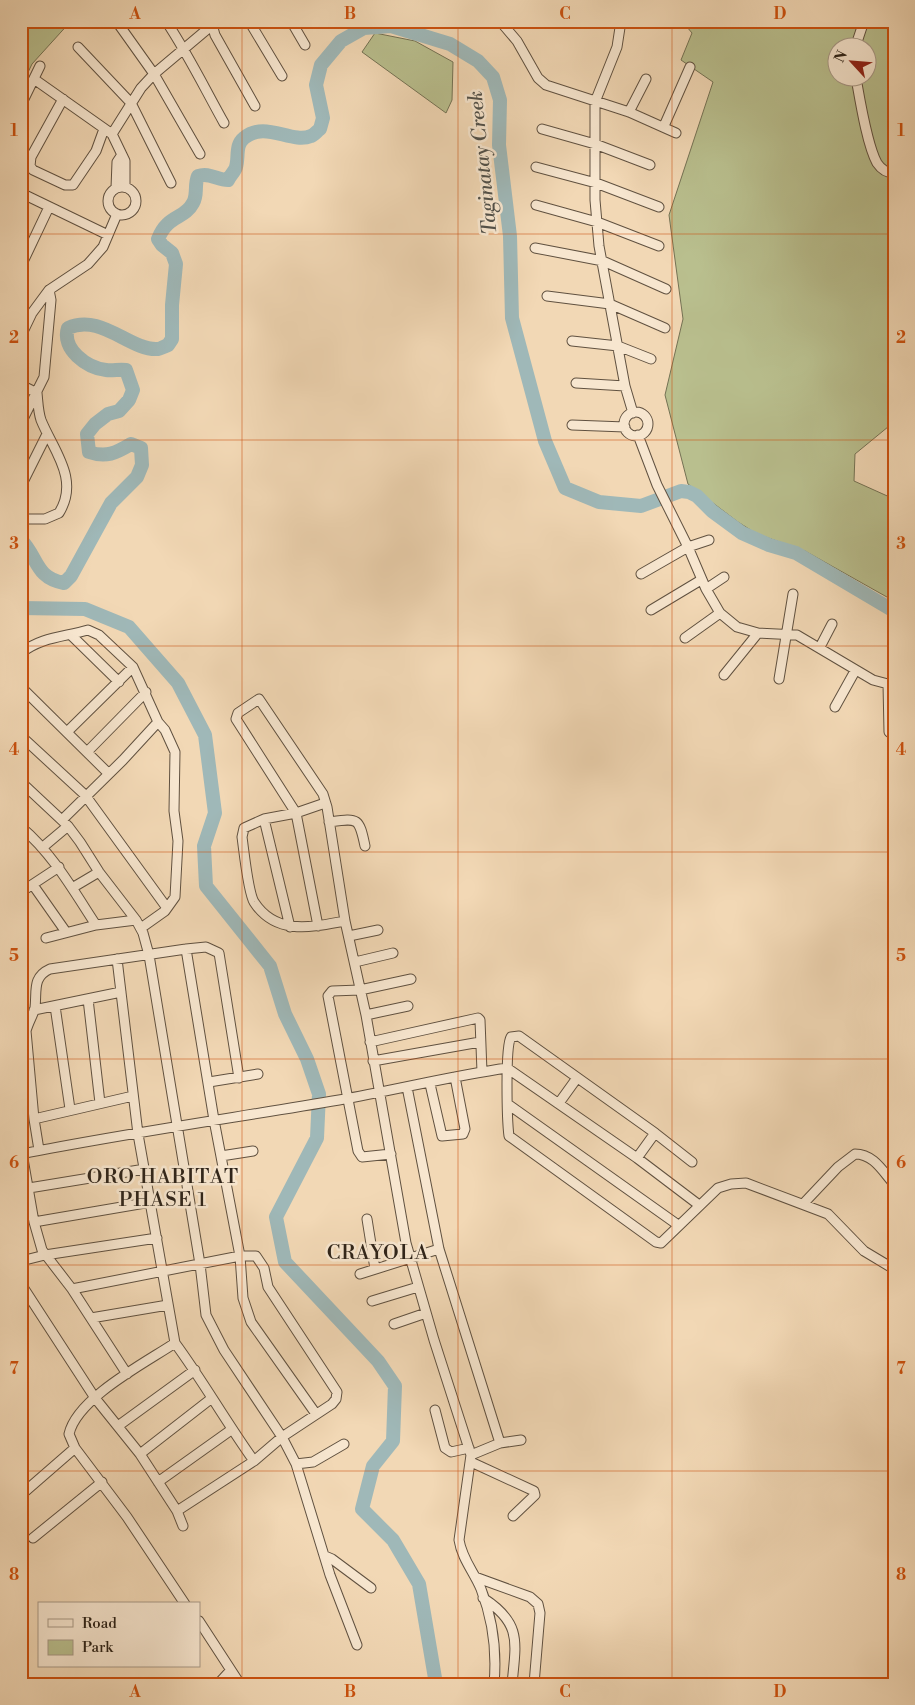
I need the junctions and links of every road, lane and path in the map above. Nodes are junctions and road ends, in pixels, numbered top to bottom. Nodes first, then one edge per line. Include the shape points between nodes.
1 (166, 21) edge
2 (250, 21) edge
3 (291, 21) edge
4 (500, 21) edge
5 (620, 21) edge
6 (864, 21) edge
7 (117, 22) edge
8 (214, 22) edge
9 (858, 38) edge
10 (305, 45) dead end
11 (78, 47) dead end
12 (185, 49) junction
13 (40, 66) dead end
14 (690, 67) dead end
15 (154, 74) junction
16 (282, 76) dead end
17 (34, 79) junction
18 (646, 79) dead end
19 (858, 88) edge
20 (63, 99) junction
21 (595, 102) junction
22 (131, 103) junction
23 (21, 106) edge
24 (254, 106) dead end
25 (629, 112) junction
26 (224, 123) dead end
27 (664, 126) junction
28 (542, 129) dead end
29 (108, 132) junction
30 (676, 133) dead end
31 (595, 144) junction
32 (200, 154) dead end
33 (650, 165) dead end
34 (536, 167) dead end
35 (894, 173) edge
36 (171, 183) dead end
37 (596, 183) junction
38 (120, 188) junction
39 (21, 193) edge
40 (536, 205) dead end
41 (49, 207) junction
42 (659, 207) dead end
43 (117, 214) junction
44 (597, 222) junction
45 (108, 235) junction
46 (659, 246) dead end
47 (535, 248) dead end
48 (603, 260) junction
49 (21, 266) edge
50 (49, 290) junction
51 (666, 290) dead end
52 (547, 296) dead end
53 (610, 304) junction
54 (32, 313) junction
55 (48, 322) junction
56 (665, 328) dead end
57 (21, 336) edge
58 (572, 341) dead end
59 (618, 346) junction
60 (651, 359) dead end
61 (576, 383) dead end
62 (21, 385) edge
63 (625, 386) junction
64 (38, 393) junction
65 (633, 413) junction
66 (21, 423) edge
67 (572, 425) dead end
68 (624, 427) junction
69 (47, 434) junction
70 (638, 436) junction
71 (21, 486) edge
72 (21, 519) edge
73 (708, 540) dead end
74 (688, 547) junction
75 (641, 574) dead end
76 (724, 577) dead end
77 (702, 580) junction
78 (706, 589) junction
79 (793, 594) dead end
80 (651, 610) dead end
81 (720, 613) junction
82 (832, 624) dead end
83 (758, 633) junction
84 (788, 633) junction
85 (72, 636) junction
86 (685, 638) dead end
87 (820, 647) junction
88 (21, 653) edge
89 (133, 667) junction
90 (855, 671) junction
91 (724, 675) dead end
92 (779, 679) dead end
93 (119, 682) junction
94 (891, 683) edge
95 (21, 687) edge
96 (146, 692) junction
97 (834, 707) dead end
98 (158, 722) junction
99 (68, 731) junction
100 (888, 732) dead end
101 (21, 736) edge
102 (88, 751) junction
103 (108, 773) junction
104 (21, 782) edge
105 (85, 795) junction
106 (325, 803) junction
107 (296, 813) junction
108 (264, 819) junction
109 (329, 822) junction
110 (65, 823) junction
111 (21, 827) edge
112 (364, 846) dead end
113 (43, 847) junction
114 (59, 867) junction
115 (99, 872) junction
116 (33, 885) junction
117 (72, 888) junction
118 (21, 892) edge
119 (167, 908) junction
120 (345, 921) junction
121 (138, 924) junction
122 (96, 925) junction
123 (318, 926) junction
124 (290, 927) junction
125 (378, 930) dead end
126 (66, 932) junction
127 (348, 936) junction
128 (46, 938) dead end
129 (186, 949) junction
130 (393, 953) dead end
131 (149, 955) junction
132 (117, 959) junction
133 (355, 962) junction
134 (410, 979) dead end
135 (360, 990) junction
136 (122, 992) junction
137 (88, 999) junction
138 (55, 1006) junction
139 (408, 1006) dead end
140 (34, 1010) junction
141 (366, 1015) junction
142 (370, 1042) junction
143 (480, 1042) junction
144 (373, 1061) junction
145 (507, 1068) junction
146 (482, 1072) junction
147 (258, 1074) dead end
148 (239, 1078) junction
149 (455, 1078) junction
150 (577, 1078) junction
151 (209, 1082) junction
152 (430, 1084) junction
153 (407, 1087) junction
154 (379, 1091) junction
155 (133, 1096) junction
156 (343, 1099) junction
157 (100, 1103) junction
158 (559, 1104) junction
159 (509, 1105) junction
160 (70, 1109) junction
161 (34, 1119) junction
162 (214, 1120) junction
163 (177, 1125) junction
164 (655, 1133) junction
165 (138, 1134) junction
166 (39, 1150) junction
167 (253, 1151) dead end
168 (22, 1154) edge
169 (391, 1154) junction
170 (220, 1156) junction
171 (637, 1158) junction
172 (692, 1162) dead end
173 (145, 1169) junction
174 (894, 1184) edge
175 (28, 1188) junction
176 (151, 1202) junction
177 (804, 1203) junction
178 (699, 1204) junction
179 (367, 1219) dead end
180 (34, 1222) junction
181 (678, 1225) junction
182 (157, 1238) junction
183 (439, 1249) junction
184 (45, 1255) junction
185 (240, 1256) junction
186 (410, 1258) junction
187 (21, 1261) edge
188 (200, 1264) junction
189 (375, 1269) junction
190 (894, 1269) edge
191 (162, 1270) junction
192 (360, 1274) dead end
193 (21, 1284) edge
194 (418, 1287) junction
195 (72, 1289) junction
196 (372, 1301) dead end
197 (168, 1305) junction
198 (426, 1313) junction
199 (91, 1318) junction
200 (394, 1324) dead end
201 (175, 1343) junction
202 (195, 1370) junction
203 (127, 1374) junction
204 (95, 1398) junction
205 (212, 1398) junction
206 (435, 1410) dead end
207 (316, 1414) junction
208 (118, 1426) junction
209 (231, 1430) junction
210 (282, 1437) junction
211 (521, 1440) dead end
212 (500, 1443) junction
213 (344, 1444) dead end
214 (75, 1448) junction
215 (140, 1454) junction
216 (470, 1455) junction
217 (254, 1461) junction
218 (296, 1464) junction
219 (102, 1482) junction
220 (158, 1482) junction
221 (21, 1495) edge
222 (177, 1512) junction
223 (513, 1516) dead end
224 (183, 1526) dead end
225 (34, 1538) dead end
226 (325, 1556) junction
227 (475, 1577) junction
228 (370, 1588) dead end
229 (483, 1598) junction
230 (184, 1602) edge
231 (200, 1624) edge
232 (357, 1646) dead end
233 (230, 1671) junction
234 (218, 1684) edge
235 (240, 1684) edge
236 (494, 1684) edge
237 (512, 1684) edge
238 (534, 1684) edge

1 - 12 street
2 - 16 street
3 - 10 street
4 - 21 street via 541,82
5 - 21 street via 617,47
6 - 9 street
7 - 15 street
8 - 12 street
8 - 24 street via 215,35
11 - 22 street
12 - 15 street
12 - 26 street
13 - 17 street
14 - 27 street
15 - 22 street
15 - 32 street
17 - 20 street
17 - 23 street
18 - 25 street
19 - 35 street via 878,164
20 - 29 street
20 - 29 street via 31,157 33,170 65,185 73,185
21 - 25 street
21 - 31 street
22 - 29 street
22 - 36 street
25 - 27 street
27 - 30 street
28 - 31 street
29 - 38 street via 125,161
31 - 33 street
31 - 37 street
34 - 37 street
37 - 42 street
37 - 44 street
38 - 43 street via 109,195 108,204
38 - 43 street via 135,196 135,204 126,214
39 - 41 street
40 - 44 street
41 - 45 street
41 - 49 street
43 - 45 street
44 - 46 street
44 - 48 street
45 - 50 street via 88,264
47 - 48 street
48 - 51 street
48 - 53 street
50 - 54 street
50 - 55 street
52 - 53 street
53 - 56 street
53 - 59 street
54 - 55 street
54 - 57 street
55 - 64 street via 44,377
58 - 59 street
59 - 60 street
59 - 63 street
61 - 63 street
62 - 64 street
63 - 65 street
64 - 66 street
64 - 69 street via 40,417
65 - 68 street via 627,417
65 - 70 street via 643,415 647,421 645,432
67 - 68 street
68 - 70 street via 631,435
69 - 71 street
69 - 72 street via 64,466 66,490 62,509 59,514 45,519
70 - 74 street via 657,485
73 - 74 street
74 - 75 street
74 - 77 street
76 - 78 street
77 - 78 street
77 - 80 street
78 - 81 street
79 - 84 street
81 - 83 street via 737,627
81 - 86 street
82 - 87 street
83 - 84 street
83 - 91 street
84 - 87 street
84 - 92 street
85 - 88 street via 38,641
85 - 89 street via 88,630 99,634
85 - 93 street
87 - 90 street
89 - 93 street
89 - 96 street
90 - 94 street via 873,680
90 - 97 street
93 - 99 street
94 - 100 street
95 - 99 street
96 - 98 street
96 - 102 street
98 - 103 street
98 - 119 street via 175,752 176,772 174,811 178,869 175,897
99 - 102 street
101 - 105 street
102 - 103 street
103 - 105 street
104 - 110 street
105 - 110 street
105 - 119 street
106 - 107 street
106 - 107 street via 323,794 261,700 257,700 238,713 236,719
106 - 109 street
107 - 108 street
107 - 123 street
108 - 124 street
108 - 124 street via 244,828 242,838 254,901 275,922
109 - 112 street via 357,821
109 - 120 street
110 - 113 street
110 - 115 street
111 - 113 street
113 - 114 street
114 - 116 street
114 - 117 street
115 - 117 street
115 - 121 street
116 - 118 street
116 - 126 street
117 - 122 street
119 - 121 street
120 - 123 street
120 - 127 street
121 - 122 street
121 - 131 street
122 - 126 street
123 - 124 street
125 - 127 street
126 - 128 street
127 - 133 street
129 - 131 street
129 - 148 street via 206,947 219,953
129 - 151 street
130 - 133 street
131 - 132 street
131 - 163 street
132 - 136 street
132 - 140 street via 42,973 36,985
133 - 135 street
134 - 135 street
135 - 141 street
135 - 156 street via 332,991 328,996
136 - 137 street
136 - 155 street
137 - 138 street
137 - 157 street
138 - 140 street
138 - 160 street
139 - 141 street
140 - 161 street via 26,1031
141 - 142 street
142 - 143 street via 476,1018 480,1020
142 - 144 street
143 - 144 street
143 - 146 street
144 - 154 street
145 - 146 street
145 - 150 street via 509,1041 516,1035
145 - 158 street
145 - 159 street
146 - 149 street
147 - 148 street
148 - 151 street
149 - 152 street
149 - 152 street via 464,1134 442,1136
150 - 158 street
150 - 164 street
151 - 162 street
152 - 153 street
153 - 154 street
153 - 183 street
154 - 156 street
154 - 169 street
155 - 157 street
155 - 165 street
156 - 162 street
156 - 169 street via 360,1155
157 - 160 street
158 - 171 street
159 - 181 street
159 - 181 street via 511,1138 656,1242 661,1243
160 - 161 street
161 - 166 street
162 - 163 street
162 - 170 street
163 - 165 street
163 - 188 street
164 - 171 street
164 - 172 street
165 - 166 street
165 - 173 street
166 - 168 street
167 - 170 street
168 - 175 street
169 - 186 street
170 - 185 street
171 - 178 street
173 - 175 street
173 - 176 street
174 - 177 street via 881,1167 869,1158 855,1154
175 - 180 street
176 - 180 street
176 - 182 street
177 - 178 street via 746,1183 718,1188
177 - 190 street via 828,1214 864,1251
178 - 181 street
179 - 189 street
180 - 184 street
182 - 184 street
182 - 191 street
183 - 186 street
183 - 212 street
184 - 187 street
184 - 195 street
185 - 188 street
185 - 207 street via 244,1298 251,1322
185 - 207 street via 256,1256 261,1261 268,1287 337,1392 332,1404
186 - 189 street
186 - 194 street
188 - 191 street
188 - 210 street via 206,1316 214,1334
189 - 192 street
191 - 195 street
191 - 197 street
193 - 204 street
194 - 196 street
194 - 198 street
195 - 199 street
197 - 199 street
197 - 201 street
198 - 200 street
198 - 216 street
199 - 203 street
201 - 202 street
201 - 203 street
202 - 205 street
202 - 208 street
203 - 204 street
204 - 208 street
204 - 214 street via 70,1428
205 - 209 street
205 - 215 street
206 - 216 street via 445,1448
207 - 210 street
208 - 215 street
209 - 217 street
209 - 220 street
210 - 217 street
210 - 218 street
211 - 212 street
212 - 216 street
213 - 218 street via 313,1462
214 - 219 street
214 - 221 street
215 - 220 street
216 - 223 street via 534,1491 535,1494
216 - 227 street via 459,1540 462,1554
217 - 222 street
218 - 226 street
219 - 225 street
219 - 230 street
220 - 222 street
222 - 224 street
226 - 228 street
226 - 232 street
227 - 229 street
227 - 238 street via 530,1597 538,1604
229 - 236 street via 495,1643
229 - 237 street via 504,1614 514,1633
231 - 233 street
233 - 234 street
233 - 235 street

